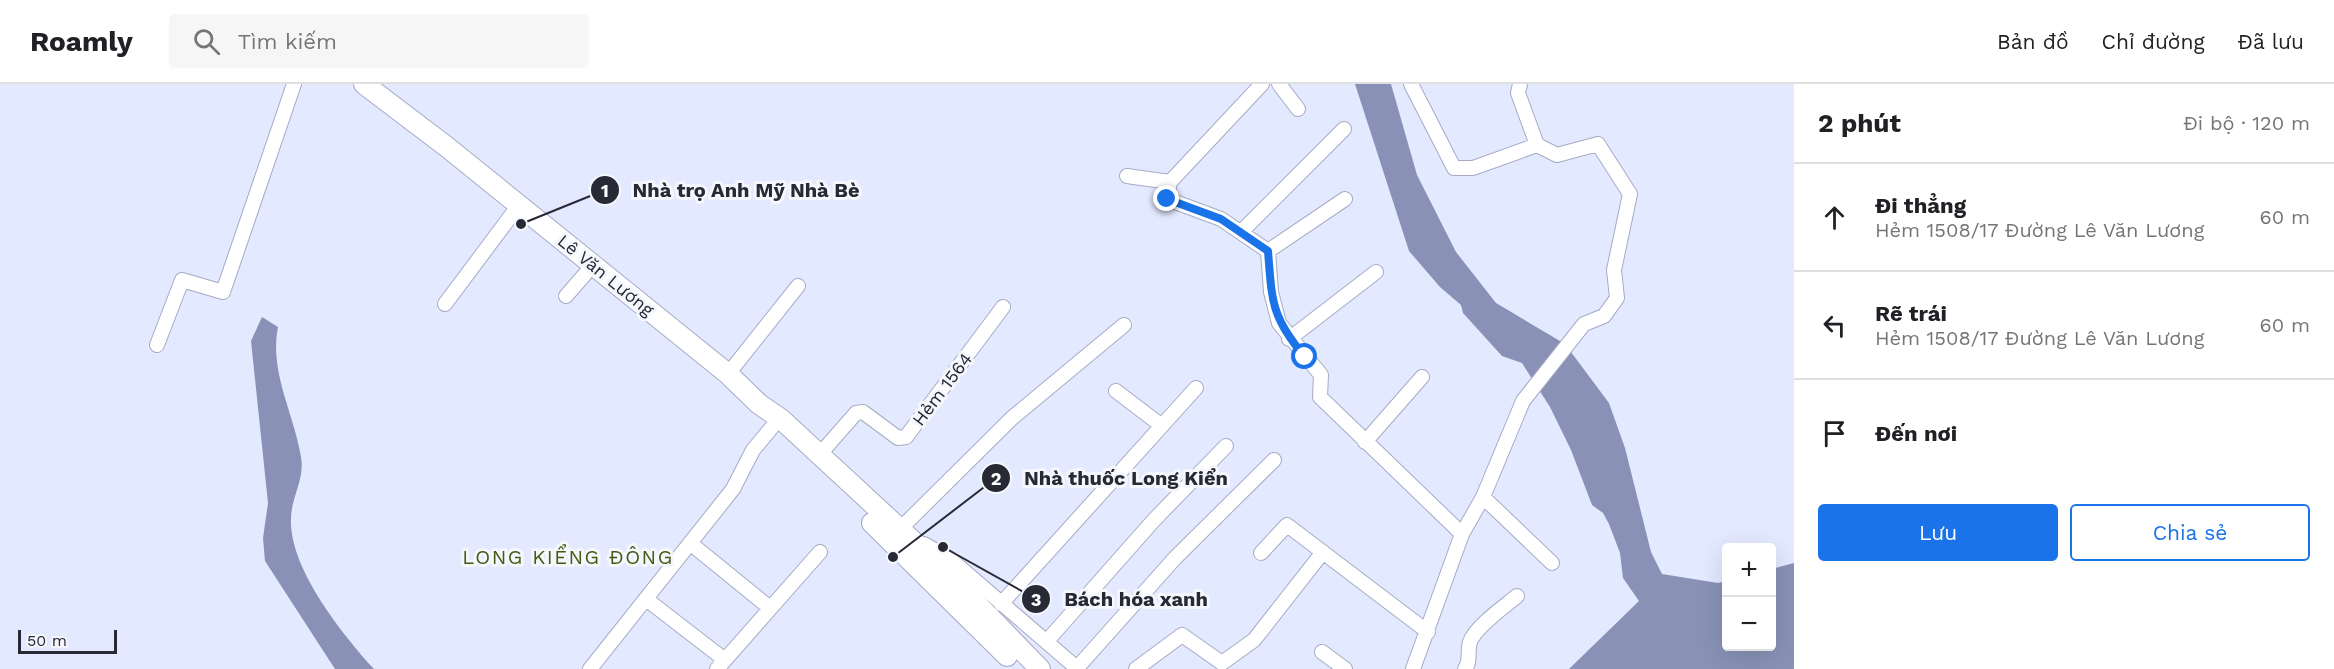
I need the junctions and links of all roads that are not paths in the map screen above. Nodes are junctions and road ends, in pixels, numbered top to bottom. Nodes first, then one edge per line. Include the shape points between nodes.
1 (294, 84) edge
2 (364, 84) edge
3 (1279, 84) edge
4 (1411, 84) edge
5 (1520, 84) edge
6 (1256, 86) edge
7 (1298, 110) dead end
8 (1344, 129) dead end
9 (1536, 145) junction
10 (1127, 176) dead end
11 (1170, 182) junction
12 (1345, 199) dead end
13 (517, 207) junction
14 (1241, 232) junction
15 (1268, 251) junction
16 (591, 267) junction
17 (1376, 272) dead end
18 (798, 286) dead end
19 (568, 294) dead end
20 (445, 304) dead end
21 (1003, 307) dead end
22 (1124, 325) dead end
23 (1289, 339) junction
24 (157, 345) dead end
25 (728, 374) junction
26 (1422, 376) dead end
27 (1196, 388) dead end
28 (1116, 391) dead end
29 (759, 404) junction
30 (773, 426) junction
31 (1162, 426) junction
32 (1365, 442) junction
33 (1226, 446) dead end
34 (820, 454) junction
35 (1274, 460) dead end
36 (1483, 497) junction
37 (899, 530) junction
38 (1462, 534) junction
39 (690, 543) junction
40 (820, 552) dead end
41 (1323, 552) junction
42 (1261, 553) dead end
43 (1551, 563) dead end
44 (1517, 596) dead end
45 (646, 599) junction
46 (1001, 604) junction
47 (770, 608) junction
48 (979, 629) junction
49 (1428, 632) junction
50 (1047, 641) junction
51 (1322, 652) dead end
52 (721, 664) edge
53 (590, 669) edge
54 (1008, 669) edge
55 (1021, 669) edge
56 (1040, 669) edge
57 (1078, 669) edge
58 (1136, 669) edge
59 (1345, 669) edge
60 (1413, 669) edge
61 (1465, 669) edge

1 - 24 street via 223,292 182,280
2 - 13 main road, Lê Văn Lương
3 - 7 street
4 - 9 street via 1454,168 1473,168
5 - 9 street via 1518,93
6 - 11 street
8 - 14 street
9 - 36 street via 1557,155 1598,144 1630,194 1614,270 1617,298 1604,316 1584,324 1523,401
10 - 11 street
11 - 14 street via 1167,199 1221,219
12 - 15 street
13 - 16 main road, Lê Văn Lương
13 - 20 street
14 - 15 street
15 - 23 street via 1271,292 1279,323
16 - 19 street
16 - 25 main road, Lê Văn Lương
17 - 23 street
18 - 25 street
21 - 34 street, Hẻm 1564 via 906,437 898,438 862,412 856,413
22 - 37 street via 1012,418
23 - 32 street via 1321,375 1320,397
25 - 29 main road, Lê Văn Lương
26 - 32 street
27 - 31 street
28 - 31 street
29 - 30 main road, Lê Văn Lương
29 - 34 main road, Lê Văn Lương
30 - 39 street via 753,450 733,489
30 - 48 main road, Lê Văn Lương
31 - 46 street
32 - 38 street
33 - 50 street
34 - 37 main road, Lê Văn Lương
35 - 57 street via 1175,558
36 - 38 street
36 - 43 street
37 - 46 street, Lê Văn Lương via 949,558
37 - 56 main road, Lê Văn Lương
38 - 49 street
39 - 45 street
39 - 47 street
40 - 47 street
41 - 42 street via 1287,525
41 - 49 street
41 - 58 street via 1254,640 1222,663 1182,635
44 - 61 street via 1477,631 1470,641
45 - 52 street
45 - 53 street
46 - 50 street, Lê Văn Lương
47 - 52 street
48 - 54 street, Lê Văn Lương
48 - 55 main road, Lê Văn Lương
49 - 60 street
50 - 57 street, Lê Văn Lương
51 - 59 street

